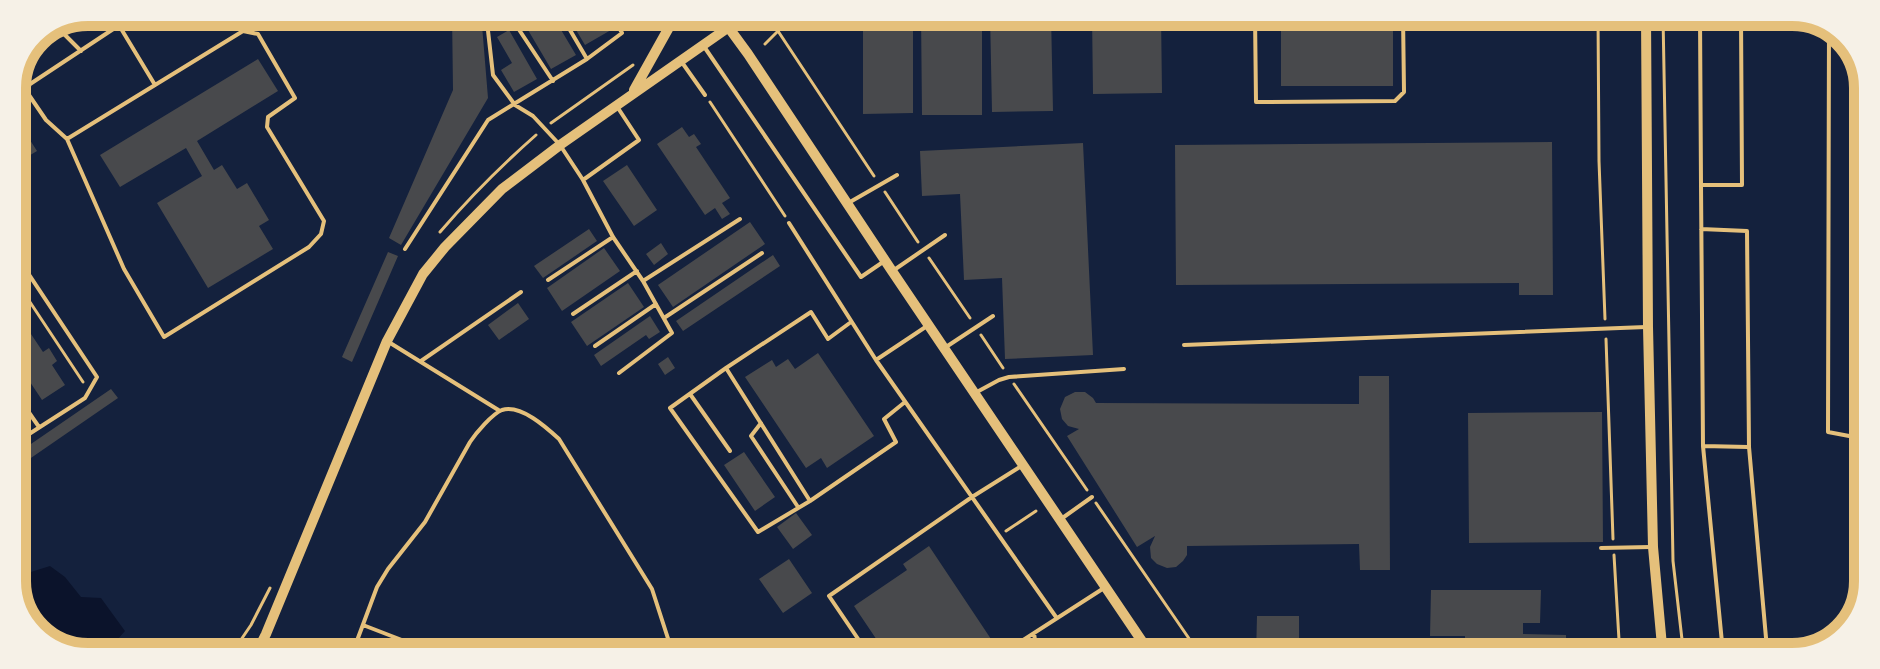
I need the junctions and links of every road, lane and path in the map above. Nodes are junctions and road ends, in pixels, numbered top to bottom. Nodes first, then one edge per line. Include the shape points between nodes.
1 (119, 26) joint
2 (487, 26) edge
3 (517, 26) edge
4 (568, 26) edge
5 (618, 26) edge
6 (669, 26) edge
7 (774, 26) edge
8 (784, 26) edge
9 (1255, 26) edge
10 (1403, 26) edge
11 (1646, 26) edge
12 (1663, 26) edge
13 (1700, 26) edge
14 (1741, 26) edge
15 (729, 27) joint
16 (62, 32) edge
17 (778, 33) junction
18 (1829, 38) edge
19 (765, 44) dead end
20 (703, 45) junction
21 (81, 51) junction
22 (587, 59) junction
23 (680, 61) junction
24 (634, 65) dead end
25 (553, 81) junction
26 (155, 85) junction
27 (26, 87) edge
28 (26, 91) edge
29 (631, 95) junction
30 (705, 95) joint
31 (515, 105) junction
32 (616, 105) junction
33 (543, 128) junction
34 (67, 139) junction
35 (560, 145) junction
36 (897, 175) dead end
37 (583, 180) junction
38 (881, 185) junction
39 (1701, 185) junction
40 (848, 203) junction
41 (740, 219) dead end
42 (789, 223) joint
43 (1701, 229) junction
44 (945, 235) dead end
45 (436, 237) dead end
46 (613, 237) junction
47 (405, 249) dead end
48 (924, 250) junction
49 (762, 253) dead end
50 (885, 260) junction
51 (26, 270) edge
52 (637, 271) junction
53 (892, 271) junction
54 (548, 280) dead end
55 (643, 281) junction
56 (521, 292) dead end
57 (26, 296) edge
58 (656, 304) junction
59 (573, 314) dead end
60 (993, 316) dead end
61 (664, 318) junction
62 (851, 322) junction
63 (928, 325) junction
64 (976, 327) junction
65 (1648, 327) junction
66 (387, 341) junction
67 (1184, 345) dead end
68 (595, 346) dead end
69 (944, 348) junction
70 (876, 360) junction
71 (420, 362) junction
72 (726, 368) junction
73 (1124, 369) dead end
74 (619, 373) dead end
75 (1009, 377) junction
76 (89, 391) junction
77 (975, 393) junction
78 (690, 394) junction
79 (905, 402) junction
80 (26, 408) edge
81 (500, 411) junction
82 (761, 423) junction
83 (39, 427) junction
84 (26, 436) edge
85 (1854, 437) edge
86 (1703, 446) junction
87 (1749, 447) junction
88 (730, 451) dead end
89 (1024, 465) junction
90 (972, 497) junction
91 (1092, 497) junction
92 (810, 501) junction
93 (799, 508) junction
94 (1036, 511) dead end
95 (1061, 519) junction
96 (999, 536) junction
97 (1653, 547) junction
98 (1601, 548) dead end
99 (275, 578) dead end
100 (1106, 586) junction
101 (1056, 617) junction
102 (363, 625) junction
103 (1034, 633) junction
104 (239, 643) edge
105 (262, 643) edge
106 (356, 643) edge
107 (410, 643) edge
108 (669, 643) edge
109 (861, 643) edge
110 (1019, 643) edge
111 (1035, 643) edge
112 (1143, 643) edge
113 (1192, 643) edge
114 (1662, 643) edge
115 (1682, 643) edge
116 (1722, 643) edge
117 (1766, 643) edge

1 - 21 lane
1 - 26 lane
2 - 31 lane via 493,75
3 - 25 lane
4 - 22 lane
5 - 22 lane via 622,33
6 - 29 street
7 - 17 path
8 - 17 path
9 - 10 lane via 1256,102 1395,101 1404,92
11 - 65 street
12 - 115 path via 1673,561
13 - 39 lane
14 - 39 lane via 1742,185
15 - 20 street
15 - 40 street
16 - 21 lane
17 - 19 path
17 - 38 path
18 - 85 lane via 1828,432
20 - 23 street
20 - 50 lane via 861,277
21 - 27 lane
22 - 25 lane
23 - 29 street
23 - 30 lane
24 - 33 path
25 - 31 lane
26 - 34 lane
26 - 34 lane via 243,31 258,34 295,98 268,117 267,127 324,221 309,247 164,337 124,269
28 - 34 lane
29 - 32 street
30 - 42 path
31 - 33 lane
31 - 47 lane via 488,120
32 - 35 street
32 - 37 lane via 639,140
33 - 35 lane
33 - 45 path via 497,169
35 - 37 lane
35 - 66 street via 502,189 445,247 423,274
36 - 38 lane
37 - 46 lane
38 - 40 lane
38 - 48 path
39 - 43 lane
40 - 50 street
41 - 55 lane
42 - 62 lane
43 - 86 lane
43 - 87 lane via 1747,231
44 - 48 lane
46 - 52 lane
46 - 54 lane
48 - 53 lane
48 - 64 path
49 - 61 lane
50 - 53 street
51 - 76 lane via 97,377
52 - 55 lane
52 - 59 lane
53 - 63 street
55 - 58 lane
56 - 71 lane
57 - 76 path
58 - 61 lane
58 - 68 lane
60 - 64 lane
61 - 74 lane via 672,333
62 - 70 lane
62 - 72 lane via 828,339 811,312
63 - 69 street
63 - 70 lane
64 - 69 lane
64 - 75 path
65 - 67 lane
65 - 97 street
66 - 71 lane
66 - 105 street
69 - 77 street
70 - 79 lane
71 - 81 lane
72 - 78 lane
72 - 82 lane
73 - 75 lane
75 - 77 lane
75 - 91 path
76 - 83 lane
77 - 89 street
78 - 88 lane
78 - 93 lane via 670,408 758,532
79 - 90 lane
79 - 92 lane via 884,419 896,442
80 - 83 lane
81 - 102 lane via 477,431 425,522 388,569
81 - 108 lane via 530,417 559,439 652,589
82 - 92 lane
82 - 93 lane via 751,436
83 - 84 lane
86 - 87 lane
86 - 116 lane
87 - 117 lane
89 - 90 lane
89 - 95 street
90 - 96 lane
90 - 109 lane via 829,596
91 - 95 lane
91 - 113 path
92 - 93 lane
94 - 96 path
95 - 100 street
96 - 101 lane
97 - 98 lane
97 - 114 street
99 - 104 path
100 - 101 lane
100 - 112 street
101 - 103 lane
102 - 106 lane
102 - 107 lane
103 - 110 lane
103 - 111 lane

